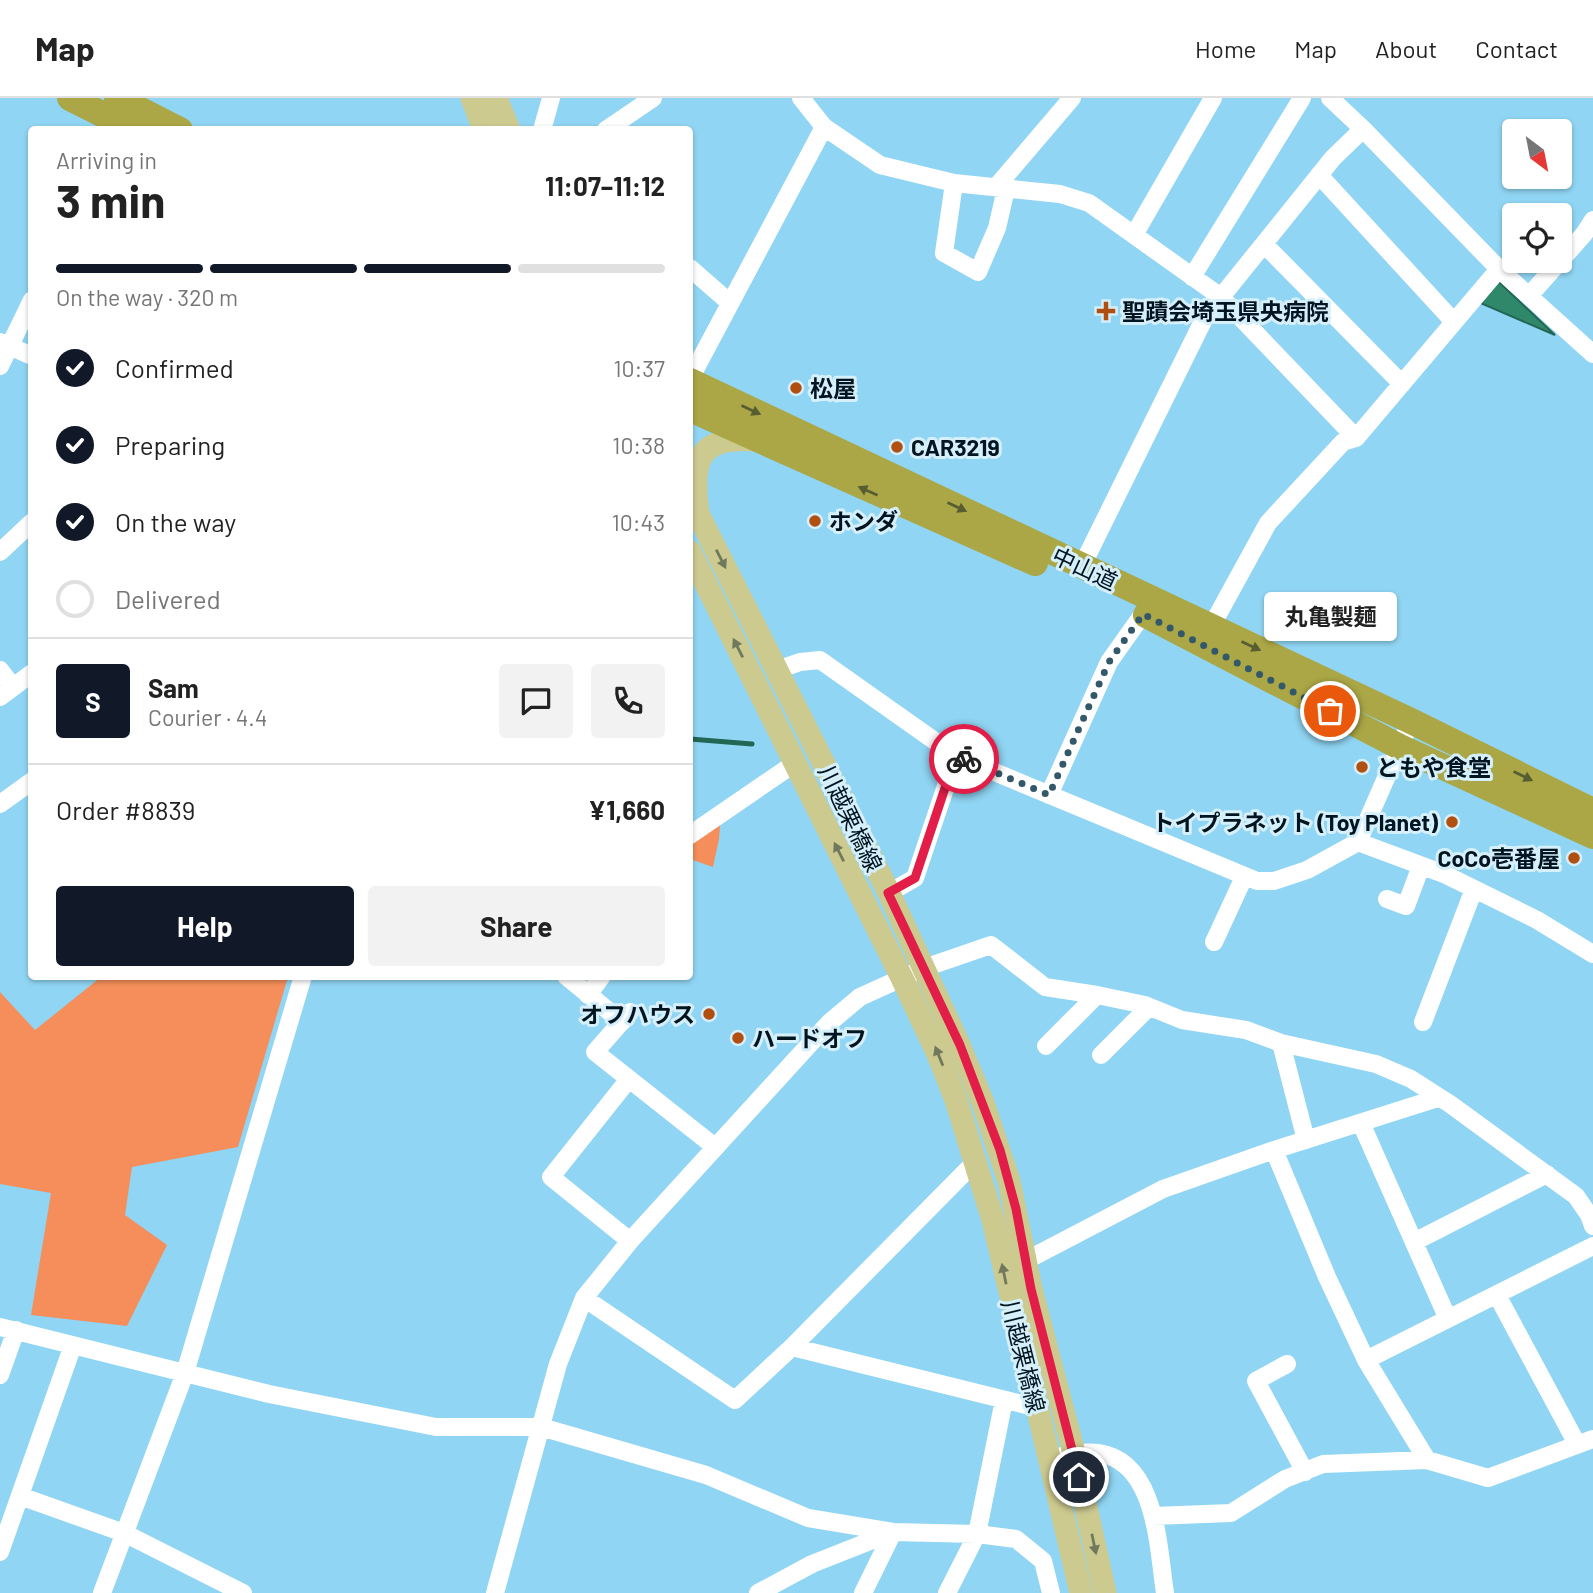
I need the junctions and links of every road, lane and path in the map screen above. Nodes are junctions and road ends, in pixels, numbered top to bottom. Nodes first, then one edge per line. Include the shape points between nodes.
1 (70, 98) edge
2 (472, 98) edge
3 (496, 98) edge
4 (551, 98) edge
5 (653, 98) edge
6 (801, 98) edge
7 (1072, 98) edge
8 (1213, 98) edge
9 (1302, 98) edge
10 (1330, 98) edge
11 (123, 113) edge
12 (167, 126) edge
13 (482, 126) edge
14 (507, 126) edge
15 (543, 126) edge
16 (612, 126) edge
17 (824, 127) junction
18 (1363, 130) junction
19 (1320, 175) junction
20 (954, 183) junction
21 (1001, 188) junction
22 (1590, 232) edge
23 (1134, 235) junction
24 (1264, 244) junction
25 (1499, 269) junction
26 (693, 271) edge
27 (1192, 277) junction
28 (1529, 296) junction
29 (1221, 297) junction
30 (730, 303) junction
31 (28, 307) edge
32 (1454, 322) junction
33 (5, 344) edge
34 (28, 354) edge
35 (1593, 354) edge
36 (0, 366) edge
37 (693, 374) edge
38 (693, 381) edge
39 (1402, 384) junction
40 (693, 410) edge
41 (1356, 438) junction
42 (755, 440) junction
43 (694, 506) edge
44 (28, 526) edge
45 (0, 552) edge
46 (693, 558) edge
47 (1082, 566) junction
48 (1143, 614) junction
49 (1211, 627) junction
50 (0, 670) edge
51 (777, 670) junction
52 (28, 676) edge
53 (7, 692) edge
54 (1411, 721) junction
55 (1400, 747) junction
56 (956, 755) junction
57 (795, 763) junction
58 (28, 784) edge
59 (1049, 795) junction
60 (0, 804) edge
61 (1593, 811) edge
62 (693, 833) edge
63 (1593, 836) edge
64 (1358, 842) junction
65 (1421, 866) junction
66 (1244, 877) junction
67 (1474, 889) junction
68 (888, 893) junction
69 (1387, 900) dead end
70 (1214, 942) dead end
71 (1593, 954) edge
72 (924, 968) junction
73 (902, 978) junction
74 (302, 980) edge
75 (571, 980) edge
76 (599, 980) edge
77 (588, 995) junction
78 (1097, 995) junction
79 (1149, 1007) junction
80 (1423, 1022) dead end
81 (1281, 1043) junction
82 (1046, 1046) dead end
83 (1101, 1055) dead end
84 (629, 1079) junction
85 (1438, 1098) junction
86 (1361, 1123) junction
87 (1306, 1140) junction
88 (715, 1147) junction
89 (1273, 1150) junction
90 (975, 1161) junction
91 (1547, 1174) junction
92 (1593, 1226) edge
93 (630, 1241) junction
94 (1414, 1242) junction
95 (1593, 1246) edge
96 (1025, 1261) junction
97 (1497, 1295) junction
98 (584, 1298) junction
99 (1448, 1319) junction
100 (8, 1329) edge
101 (73, 1345) junction
102 (792, 1347) junction
103 (1366, 1360) junction
104 (1287, 1364) dead end
105 (185, 1373) junction
106 (0, 1375) edge
107 (1003, 1400) junction
108 (1038, 1408) junction
109 (541, 1427) junction
110 (1585, 1441) edge
111 (1074, 1453) junction
112 (1050, 1459) junction
113 (1427, 1460) junction
114 (1304, 1472) junction
115 (20, 1496) junction
116 (1153, 1516) junction
117 (892, 1532) junction
118 (124, 1533) junction
119 (977, 1534) junction
120 (0, 1552) edge
121 (102, 1593) edge
122 (243, 1593) edge
123 (495, 1593) edge
124 (758, 1593) edge
125 (863, 1593) edge
126 (947, 1593) edge
127 (1051, 1593) edge
128 (1081, 1593) edge
129 (1105, 1593) edge
130 (1165, 1593) edge

1 - 11 highway
2 - 13 main road
3 - 14 main road
4 - 15 street
5 - 16 street
6 - 17 street
7 - 21 street
8 - 23 street
9 - 27 street
10 - 18 street
11 - 12 highway
17 - 20 street via 880,165
17 - 30 street
18 - 19 street
18 - 25 street
19 - 24 street
19 - 32 street
20 - 21 street
20 - 21 street via 943,253 978,272 997,228
21 - 23 street via 1060,194 1089,203
22 - 28 street
23 - 27 street
24 - 29 street
24 - 39 street
25 - 28 street
25 - 32 street
26 - 30 street
27 - 29 street
28 - 35 street
29 - 41 street
29 - 47 street via 1205,317
30 - 37 street
31 - 33 street
32 - 39 street
33 - 34 street
33 - 36 street
38 -> 47 highway, 中山道
39 - 41 street
40 - 42 highway, 中山道
41 - 49 street via 1343,442 1268,523
42 - 43 main road via 732,439 709,447 696,471
48 -> 42 highway, 中山道
43 -> 51 main road, 川越栗橋線
44 - 45 street
57 -> 46 main road, 川越栗橋線
47 - 49 highway, 中山道
48 - 55 highway, 中山道
48 - 59 street via 1109,662
49 -> 54 highway, 中山道
50 - 53 street
51 - 56 street via 820,660
51 - 68 main road, 川越栗橋線
52 - 53 street
54 - 55 street
54 -> 61 highway, 中山道
55 - 63 highway, 中山道
55 - 64 street
56 - 59 street
56 - 68 street via 915,878
57 - 62 street
73 -> 57 main road, 川越栗橋線
58 - 60 street
59 - 66 street
64 - 65 street
64 - 66 street via 1307,870 1273,881
65 - 67 street
65 - 69 street via 1406,906
66 - 70 street
67 - 71 street
67 - 80 street
68 - 72 main road, 川越栗橋線
72 - 73 street
72 - 78 street via 991,945 1045,987
72 - 96 main road, 川越栗橋線 via 960,1045 1000,1150
73 - 88 street via 860,997 828,1023
90 -> 73 main road, 川越栗橋線 via 937,1052
74 - 105 street
75 - 77 street
76 - 77 street
77 - 84 street via 626,1017 596,1052
78 - 79 street
78 - 82 street
79 - 81 street via 1182,1020 1246,1030
79 - 83 street
81 - 85 street via 1376,1064 1411,1079
81 - 87 street
84 - 88 street
84 - 93 street via 551,1177
85 - 86 street
85 - 91 street
86 - 87 street
86 - 94 street
87 - 89 street
88 - 93 street
89 - 96 street via 1163,1189
89 - 103 street
90 - 102 street
108 -> 90 main road, 川越栗橋線
91 - 92 street via 1576,1196
91 - 94 street
93 - 98 street
94 - 99 street
95 - 97 street
96 - 111 main road, 川越栗橋線
97 - 99 street
97 - 110 street
98 - 102 street via 735,1400
98 - 109 street via 558,1364
99 - 103 street
100 - 101 street
100 - 106 street
101 - 105 street
101 - 115 street
102 - 107 street
103 - 113 street
104 - 114 street via 1256,1381
105 - 109 street via 436,1427
105 - 118 street
107 - 108 street
107 - 119 street
108 - 112 main road, 川越栗橋線
109 - 117 street via 706,1475 808,1518
109 - 123 street
110 - 113 street via 1488,1478
111 - 112 street
111 - 116 street via 1099,1453 1130,1469 1149,1497
111 -> 129 main road, 川越栗橋線
112 - 128 main road, 川越栗橋線
113 - 114 street via 1323,1464
114 - 116 street via 1231,1513
115 - 118 street
115 - 120 street
116 - 130 street
117 - 119 street
117 - 124 street via 812,1564
117 - 125 street
118 - 121 street
118 - 122 street
119 - 126 street
119 - 127 street via 1016,1539 1043,1561

